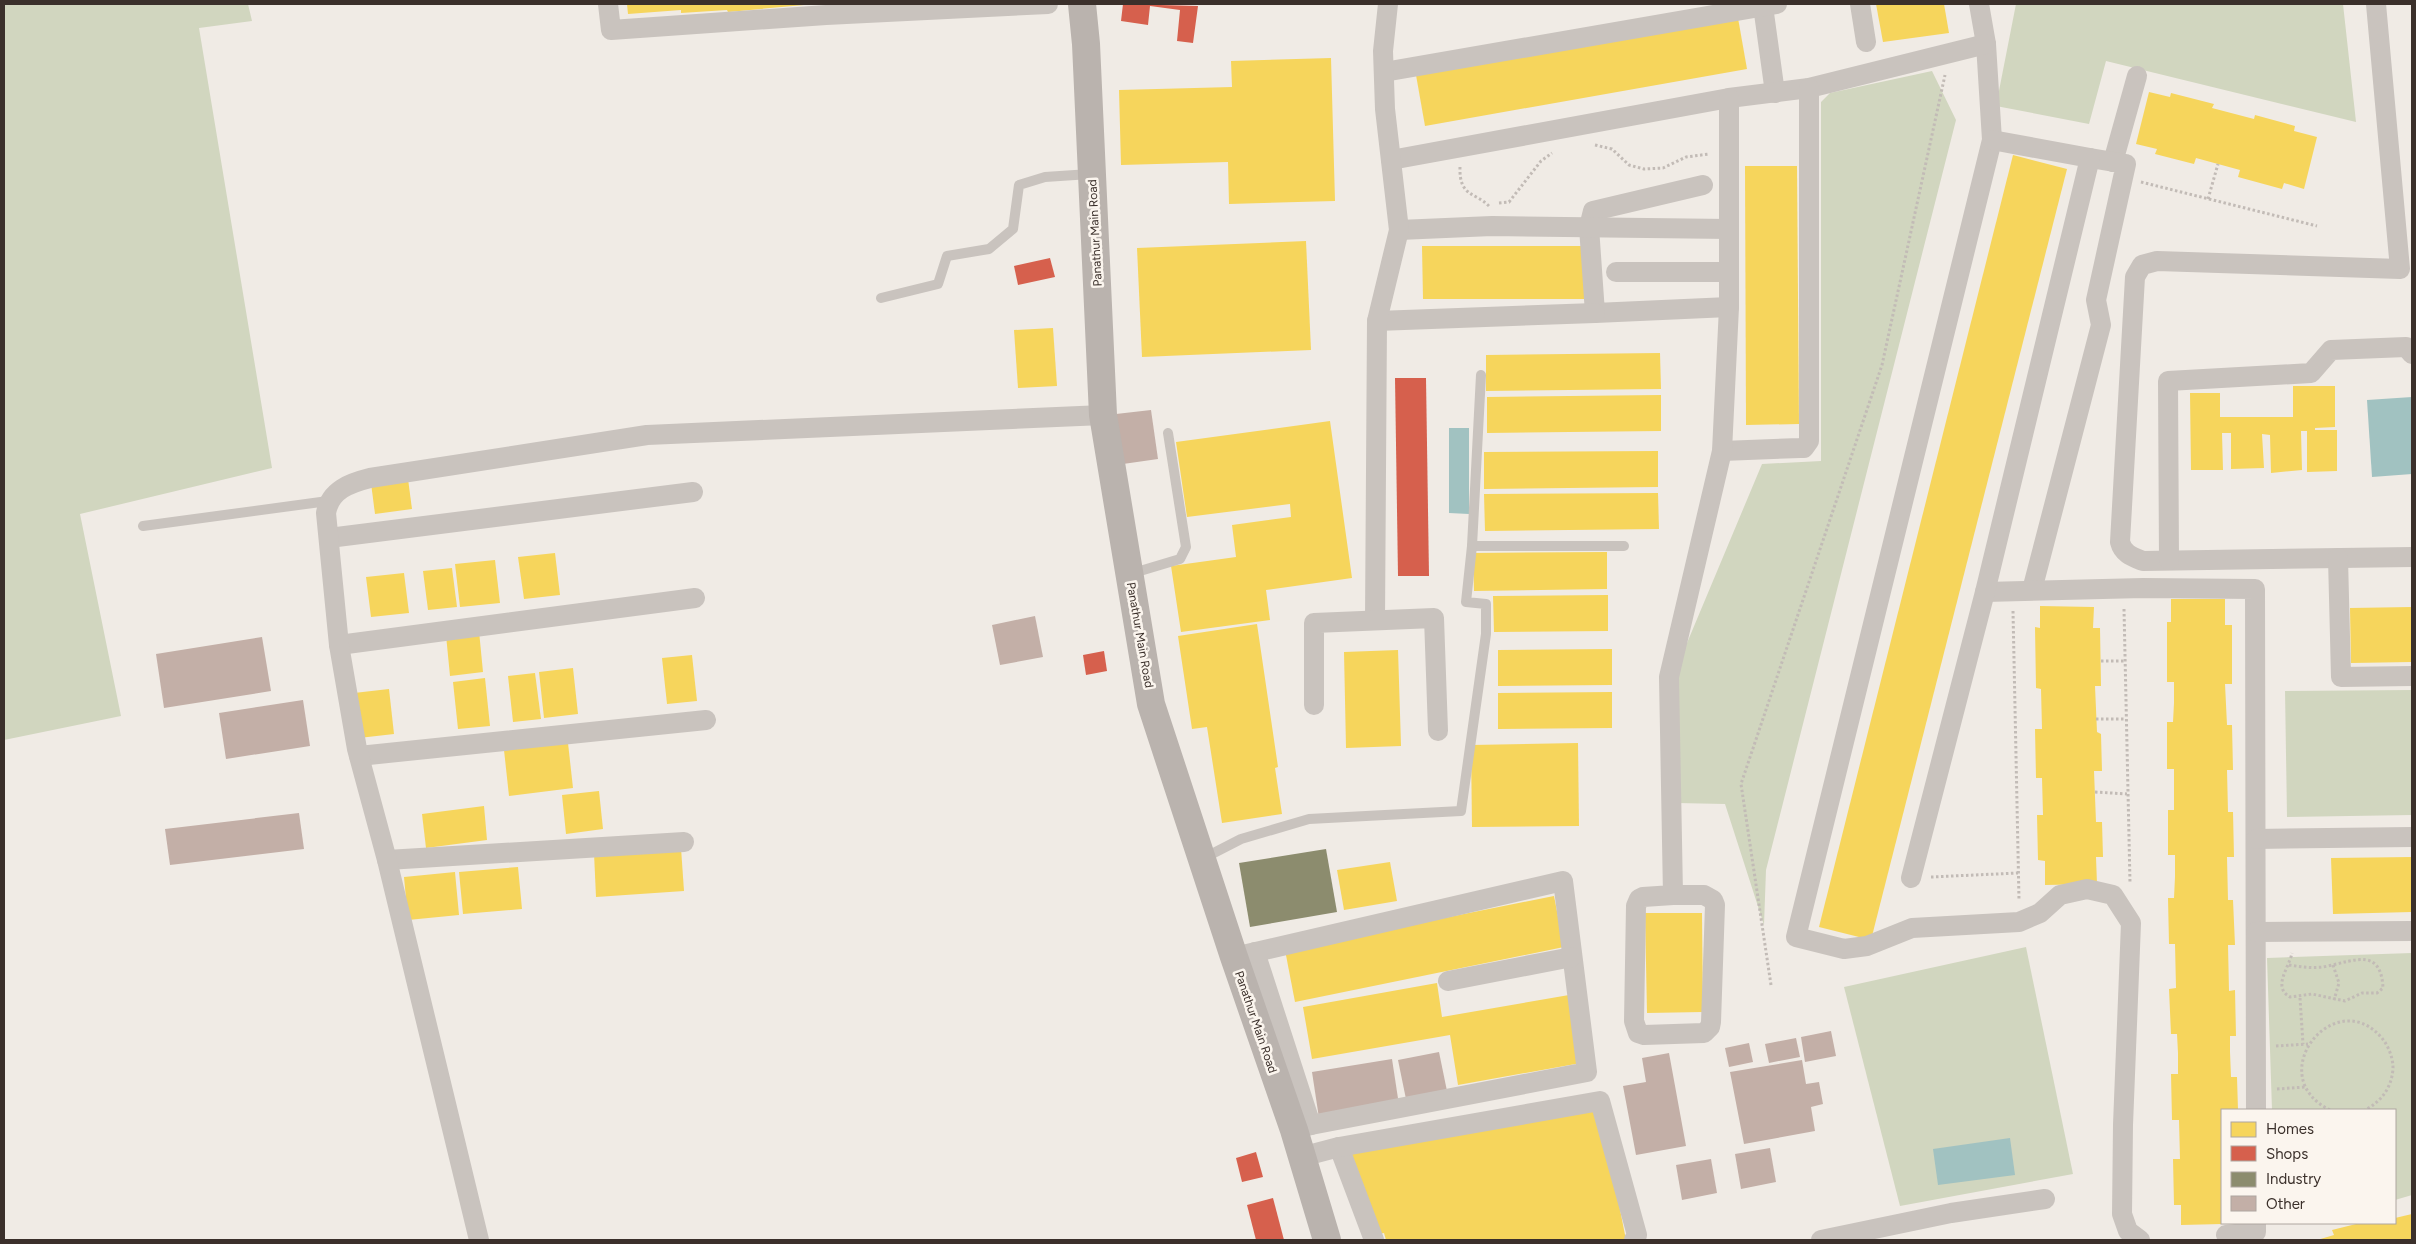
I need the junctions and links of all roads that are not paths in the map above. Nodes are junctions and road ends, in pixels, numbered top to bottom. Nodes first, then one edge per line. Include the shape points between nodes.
1 (608, 4) edge
2 (1048, 4) edge
3 (1082, 4) edge
4 (1388, 4) edge
5 (1860, 4) edge
6 (1979, 4) edge
7 (1991, 4) edge
8 (2376, 4) edge
9 (1770, 5) edge
10 (826, 9) edge
11 (1866, 42) dead end
12 (1986, 44) junction
13 (1384, 72) junction
14 (2137, 76) dead end
15 (1809, 88) junction
16 (1776, 93) junction
17 (1729, 98) junction
18 (1992, 140) junction
19 (2090, 158) junction
20 (1391, 160) junction
21 (2118, 170) junction
22 (1092, 174) junction
23 (1703, 185) dead end
24 (1589, 227) junction
25 (1729, 229) junction
26 (1399, 230) junction
27 (2406, 268) edge
28 (1616, 272) dead end
29 (1729, 272) junction
30 (881, 298) dead end
31 (1730, 307) junction
32 (1595, 313) junction
33 (1377, 321) junction
34 (2412, 354) edge
35 (1481, 375) dead end
36 (1103, 415) junction
37 (1168, 433) dead end
38 (1722, 452) junction
39 (693, 492) dead end
40 (328, 501) junction
41 (143, 526) dead end
42 (329, 538) junction
43 (1472, 546) junction
44 (1624, 546) dead end
45 (2412, 557) edge
46 (2338, 558) junction
47 (2169, 560) junction
48 (1130, 574) junction
49 (2022, 591) junction
50 (1985, 592) junction
51 (695, 598) dead end
52 (1375, 620) junction
53 (339, 645) junction
54 (2412, 676) edge
55 (1314, 705) dead end
56 (706, 720) dead end
57 (1438, 731) dead end
58 (359, 756) junction
59 (2412, 837) edge
60 (2256, 839) junction
61 (684, 842) dead end
62 (1202, 859) junction
63 (387, 860) junction
64 (1911, 878) road end
65 (1673, 895) junction
66 (2412, 931) edge
67 (2256, 932) junction
68 (1244, 955) junction
69 (1572, 957) junction
70 (1448, 981) dead end
71 (2256, 1109) edge
72 (1302, 1127) junction
73 (1339, 1147) junction
74 (1301, 1157) junction
75 (2045, 1199) dead end
76 (2256, 1224) edge
77 (2226, 1235) dead end
78 (479, 1240) edge
79 (1328, 1240) edge
80 (1374, 1240) edge
81 (1634, 1240) edge
82 (1820, 1240) edge
83 (2140, 1240) edge

1 - 10 street via 611,30
2 - 10 street
3 - 22 street, Panathur Main Road
4 - 13 street
5 - 11 street
6 - 12 street
7 - 12 street
8 - 27 street
9 - 13 street
9 - 16 street
12 - 15 street
12 - 18 street
13 - 20 street
14 - 21 street
15 - 16 street
15 - 38 street via 1809,441 1804,448
16 - 17 street
17 - 20 street
17 - 25 street
18 - 19 street
18 - 83 street via 1796,936 1844,949 1867,946 1912,928 2020,922 2040,913 2060,895 2087,889 2113,895 2132,923 2122,1214 2128,1231
19 - 21 street
19 - 50 street
20 - 26 street
21 - 49 street via 2096,300 2101,325
22 - 30 lane via 1045,177 1019,185 1013,229 989,249 947,256 938,284
22 - 36 street, Panathur Main Road
23 - 24 street via 1593,211
24 - 25 street
24 - 26 street via 1492,226
24 - 32 street
25 - 29 street
26 - 33 street
27 - 47 street via 2157,261 2142,265 2135,277 2120,542 2122,549 2143,562
28 - 29 street
29 - 31 street
31 - 32 street
31 - 38 street
32 - 33 street
33 - 52 street
34 - 47 street via 2406,347 2331,350 2311,373 2168,381
35 - 43 lane
36 - 40 street via 647,435 370,478 347,486
36 - 48 street, Panathur Main Road
37 - 48 lane via 1186,547 1180,559
38 - 65 street via 1669,677
39 - 42 street
40 - 41 lane
40 - 42 street
42 - 53 street
43 - 44 lane
43 - 62 lane via 1466,602 1486,604 1486,634 1461,811 1309,819 1241,838
45 - 46 street
46 - 47 street
46 - 54 street via 2341,677
48 - 62 street, Panathur Main Road via 1151,704
49 - 50 street
49 - 60 street via 2255,589
50 - 64 street
51 - 53 street
52 - 55 street via 1314,623
52 - 57 street via 1434,618
53 - 58 street
56 - 58 street
58 - 63 street
59 - 60 street
60 - 67 street
61 - 63 street
62 - 68 street, Panathur Main Road
63 - 78 street
65 - 65 street via 1643,898 1637,902 1634,1021 1638,1033 1644,1035 1704,1034 1712,1022 1715,905 1704,895
66 - 67 street
67 - 71 street
68 - 69 street via 1563,881
68 - 72 street, Panathur Main Road
69 - 70 street
69 - 72 street via 1587,1072
72 - 74 street, Panathur Main Road
73 - 74 street
73 - 80 street
73 - 81 street via 1600,1101 1637,1235
74 - 79 street, Panathur Main Road
75 - 82 street via 1951,1213
76 - 77 street via 2256,1232

